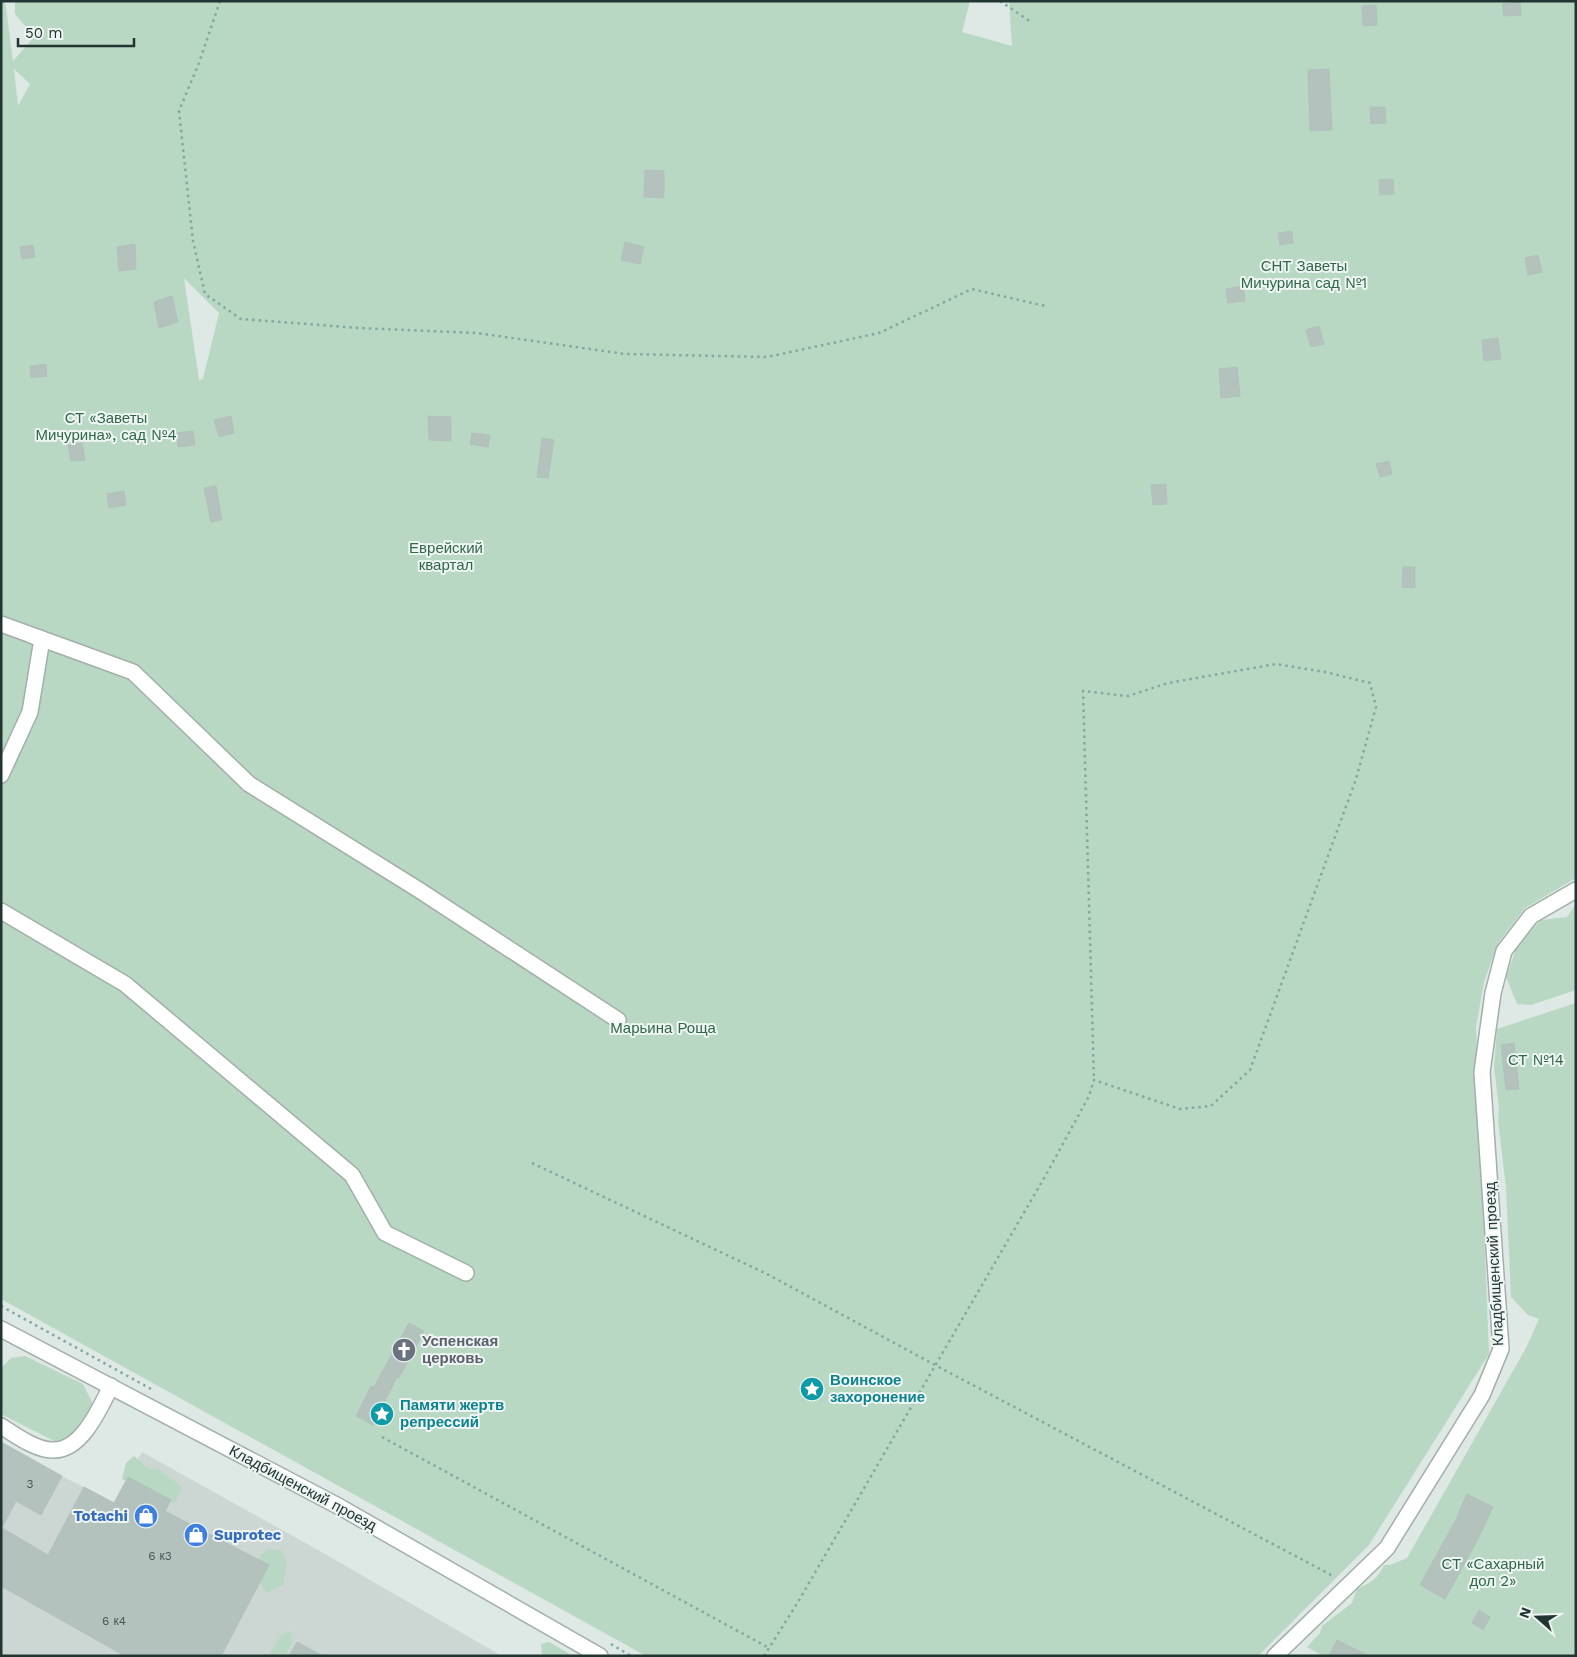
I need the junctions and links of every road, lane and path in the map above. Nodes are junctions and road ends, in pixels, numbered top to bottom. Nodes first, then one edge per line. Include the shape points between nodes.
1 (220, 1) edge
2 (1000, 1) edge
3 (1031, 22) dead end
4 (1045, 306) dead end
5 (1, 624) edge
6 (42, 639) junction
7 (1, 776) edge
8 (1576, 890) edge
9 (1, 911) edge
10 (618, 1020) dead end
11 (1094, 1080) junction
12 (532, 1163) dead end
13 (466, 1273) dead end
14 (1, 1329) edge
15 (935, 1365) junction
16 (111, 1386) junction
17 (1, 1426) edge
18 (382, 1437) dead end
19 (1349, 1584) junction
20 (769, 1648) junction
21 (600, 1656) edge
22 (764, 1656) edge
23 (1275, 1656) edge

1 - 4 path via 179,111 193,241 205,294 241,319 477,333 625,354 766,357 879,333 972,289
2 - 3 path
5 - 6 street
6 - 7 street via 30,712
6 - 10 street via 133,672 250,784
8 - 19 street, Кладбищенский проезд via 1531,916 1504,951 1493,993 1482,1072 1501,1349 1482,1395 1387,1548
9 - 13 street via 125,984 352,1175 384,1233
11 - 11 path via 1180,1109 1211,1106 1250,1070 1356,779 1376,707 1370,683 1276,664 1168,683 1128,696 1084,691
11 - 15 path via 1048,1173
12 - 15 path via 767,1274
14 - 16 street, Кладбищенский проезд
15 - 19 path
15 - 20 path
16 - 17 street via 94,1420 70,1447 53,1450 30,1444
16 - 21 street, Кладбищенский проезд via 340,1507
18 - 20 path
19 - 23 street, Кладбищенский проезд
20 - 22 path

